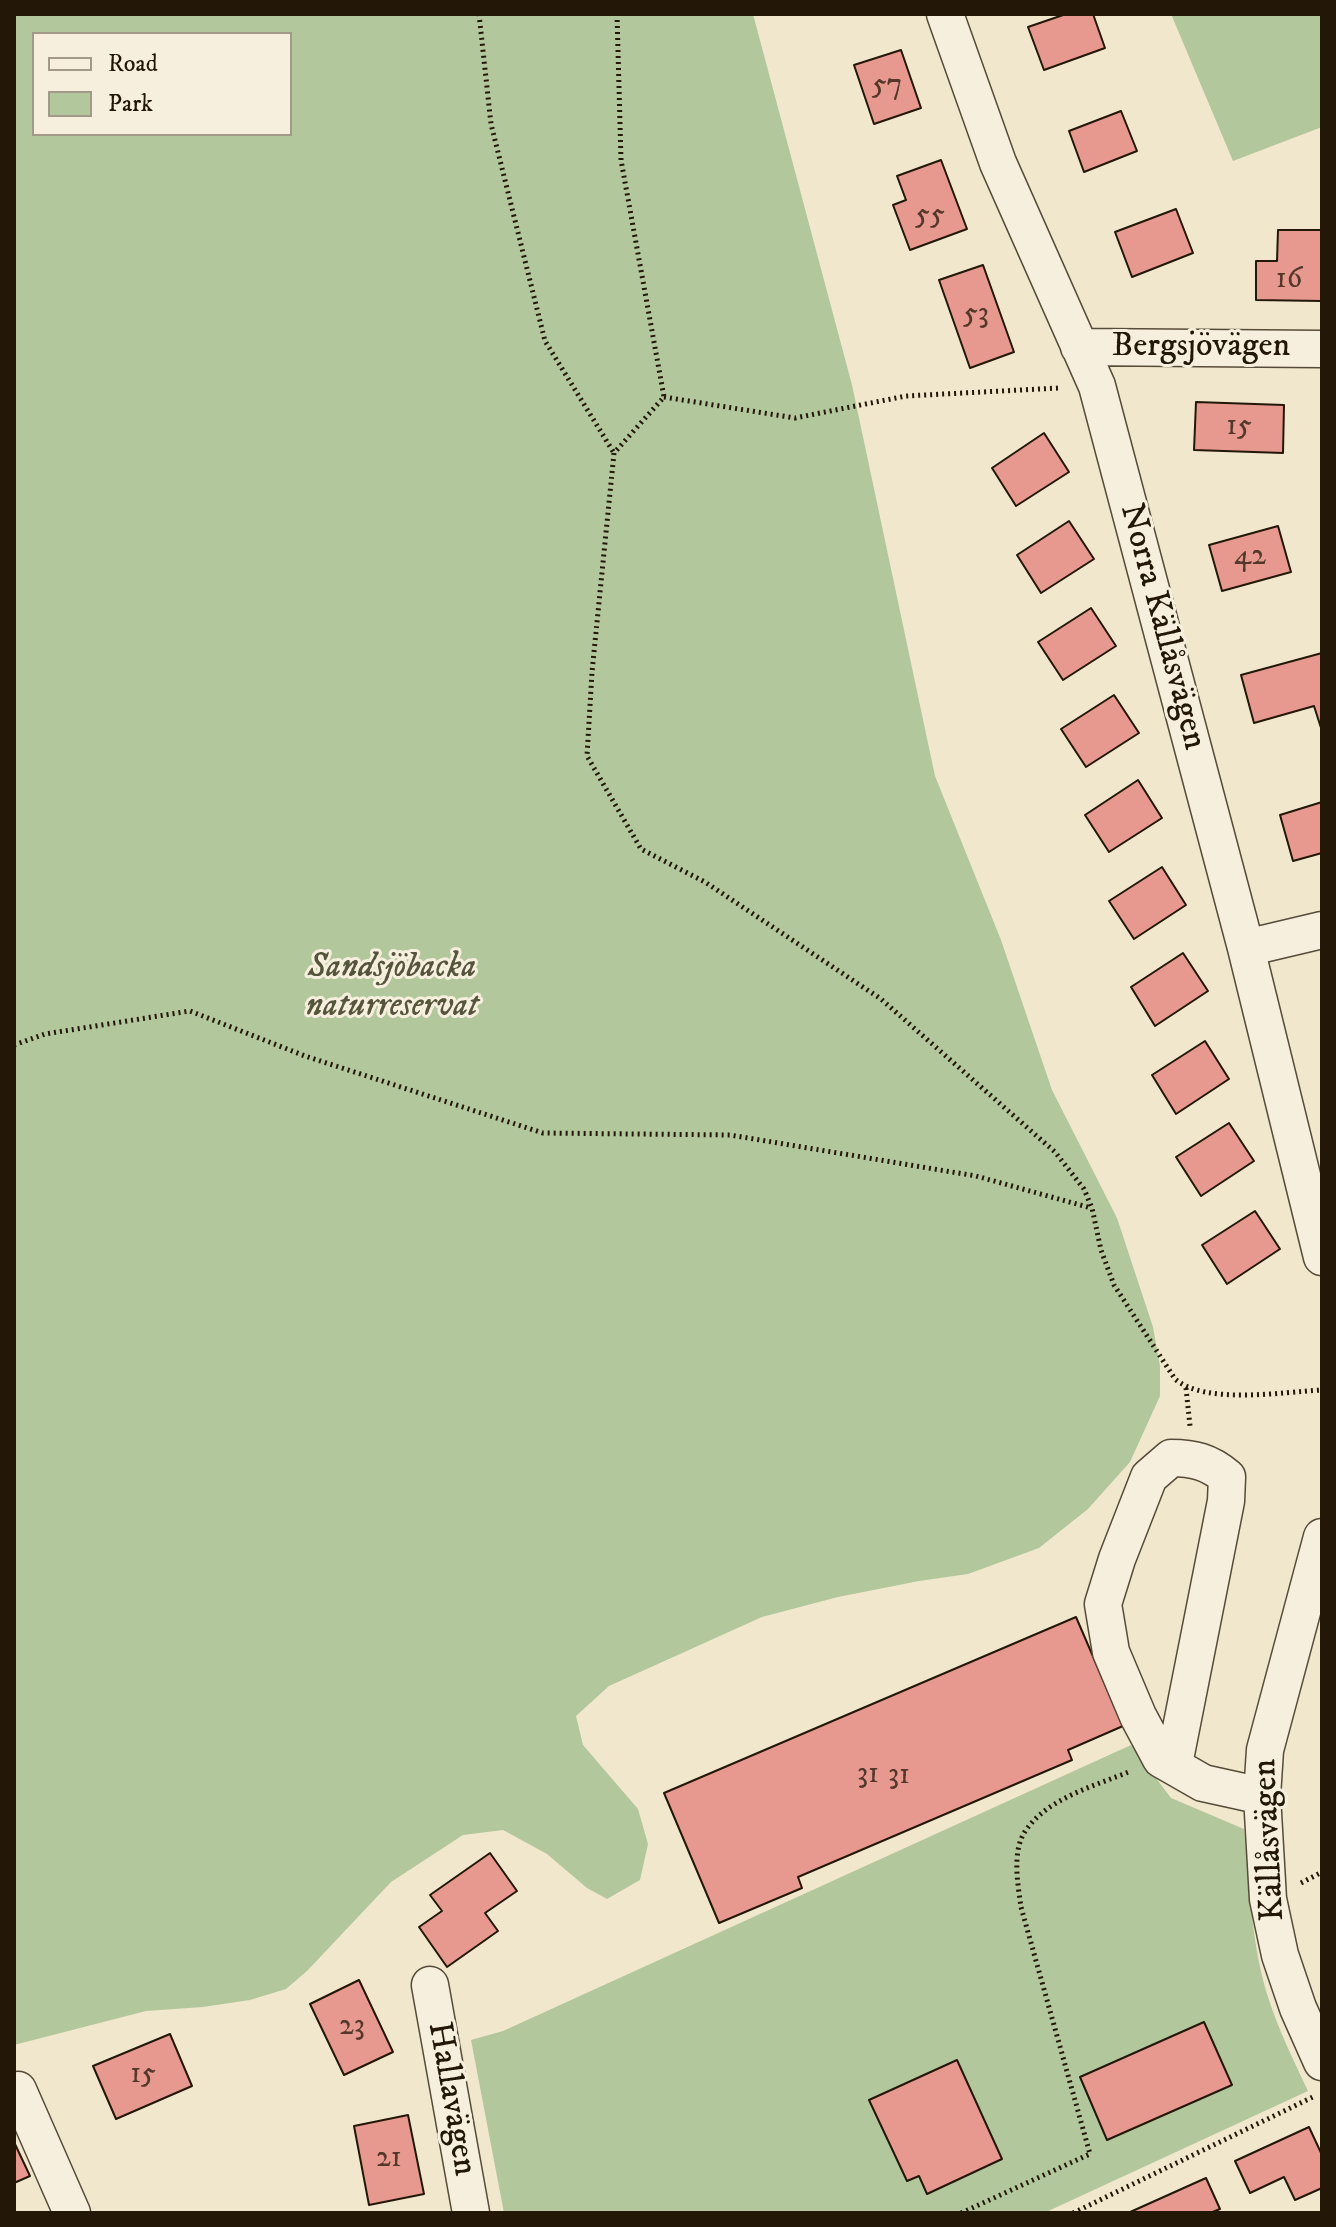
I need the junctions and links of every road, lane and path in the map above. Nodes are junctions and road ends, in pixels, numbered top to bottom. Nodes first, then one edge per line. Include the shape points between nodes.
1 (479, 14) edge
2 (617, 14) edge
3 (945, 14) edge
4 (1079, 347) junction
5 (1322, 349) edge
6 (1097, 386) junction
7 (664, 397) junction
8 (614, 453) junction
9 (1322, 930) edge
10 (1246, 948) junction
11 (14, 1045) edge
12 (1092, 1208) junction
13 (1322, 1257) edge
14 (1322, 1390) edge
15 (1318, 1552) edge
16 (1168, 1762) junction
17 (1262, 1796) junction
18 (430, 1985) dead end
19 (1322, 2062) edge
20 (18, 2090) dead end
21 (1322, 2093) edge
22 (72, 2213) edge
23 (471, 2213) edge
24 (961, 2213) edge
25 (1073, 2213) edge

1 - 8 path via 491,124 545,341
2 - 7 path via 621,160
3 - 4 street, Norra Källåsvägen via 998,163
4 - 5 street, Bergsjövägen
4 - 6 street, Norra Källåsvägen
6 - 7 path via 906,396 795,418
6 - 10 street, Norra Källåsvägen
7 - 8 path
8 - 12 path via 587,756 641,849 705,882 881,999 1055,1152
9 - 10 street
10 - 13 street, Norra Källåsvägen
11 - 12 path via 45,1034 190,1011 305,1056 543,1133 730,1135 976,1176
12 - 14 path via 1114,1285 1186,1388 1246,1394
15 - 17 street, Källåsvägen via 1265,1750
16 - 16 street via 1138,1716 1111,1652 1103,1604 1149,1477 1171,1458 1194,1458 1227,1477 1226,1501
16 - 17 street via 1203,1783
16 - 24 path via 1059,1801 1023,1834 1017,1867 1021,1907 1090,2154
17 - 19 street, Källåsvägen via 1268,1899 1280,1955
18 - 23 street, Hallavägen
20 - 22 street
21 - 25 path

